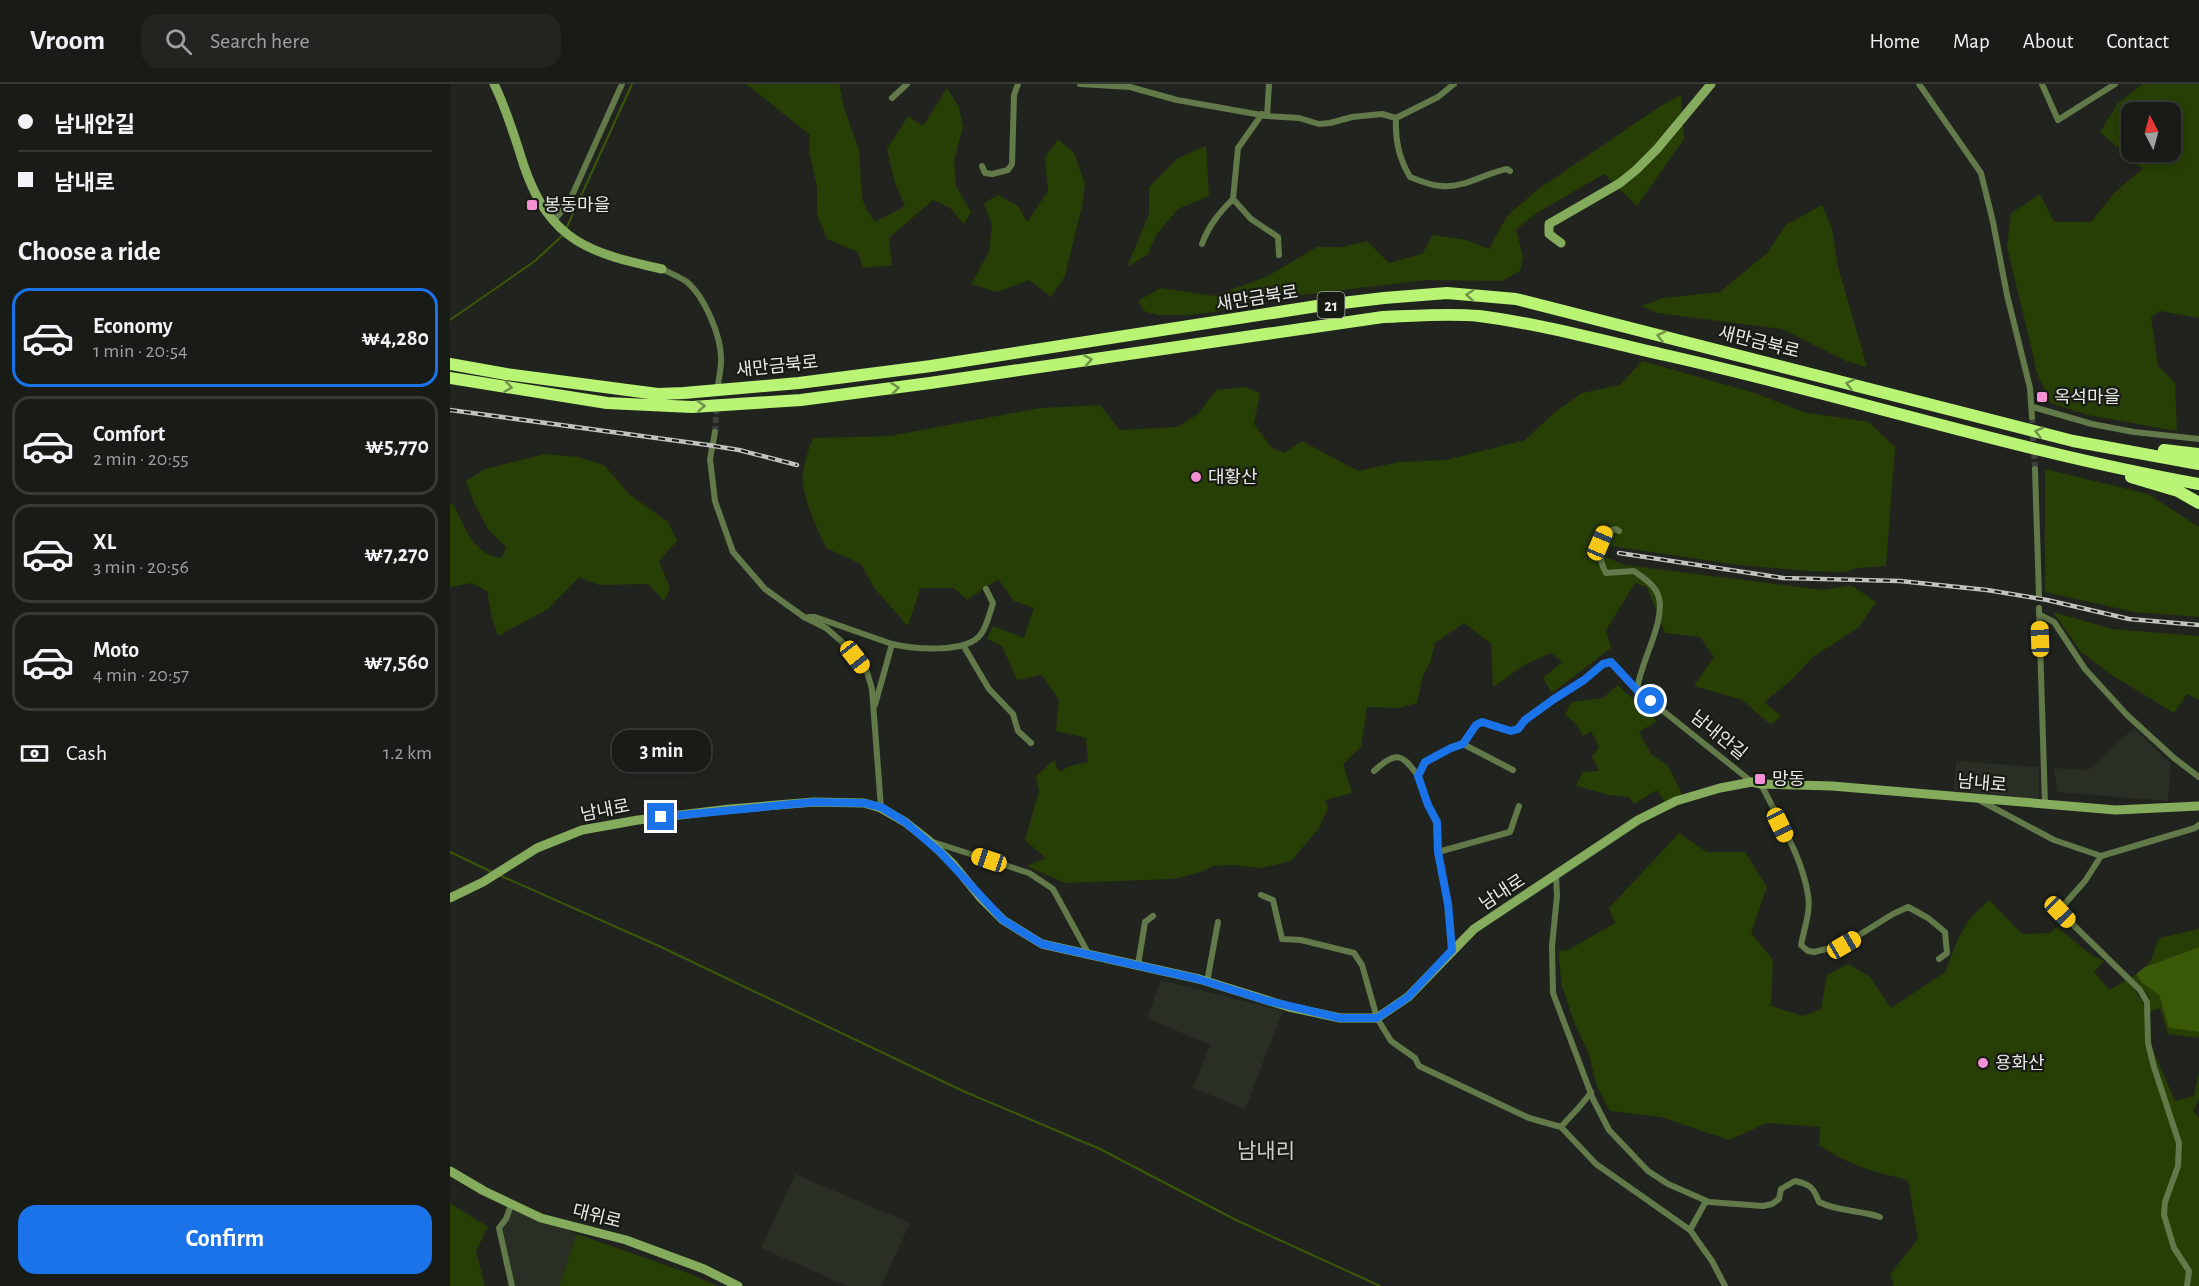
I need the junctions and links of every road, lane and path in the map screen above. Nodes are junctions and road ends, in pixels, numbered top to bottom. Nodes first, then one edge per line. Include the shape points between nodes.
1 (494, 84) edge
2 (622, 84) edge
3 (907, 84) edge
4 (1018, 84) edge
5 (1080, 84) edge
6 (1269, 84) edge
7 (1454, 84) edge
8 (1711, 84) edge
9 (1919, 84) edge
10 (2042, 84) edge
11 (2115, 84) edge
12 (892, 98) dead end
13 (1264, 115) junction
14 (1396, 118) junction
15 (982, 165) dead end
16 (1510, 171) dead end
17 (1233, 199) junction
18 (554, 221) junction
19 (1561, 243) dead end
20 (1202, 244) dead end
21 (1279, 255) dead end
22 (662, 269) joint
23 (450, 364) edge
24 (450, 378) edge
25 (718, 385) tunnel mouth
26 (2033, 407) junction
27 (2032, 417) tunnel mouth
28 (715, 432) tunnel mouth
29 (2199, 439) edge
30 (2073, 441) junction
31 (2038, 449) junction
32 (2199, 453) edge
33 (2199, 464) edge
34 (2035, 469) tunnel mouth
35 (2199, 484) edge
36 (2199, 503) edge
37 (1619, 531) dead end
38 (986, 590) dead end
39 (2039, 596) dead end
40 (804, 617) junction
41 (892, 644) junction
42 (963, 645) junction
43 (1637, 690) junction
44 (873, 713) junction
45 (1031, 743) dead end
46 (1463, 744) junction
47 (1514, 770) dead end
48 (1374, 771) dead end
49 (1418, 776) junction
50 (2199, 777) edge
51 (1757, 783) junction
52 (1978, 799) junction
53 (1519, 806) dead end
54 (2045, 806) junction
55 (2199, 806) edge
56 (881, 807) junction
57 (2199, 825) edge
58 (928, 840) junction
59 (1438, 852) junction
60 (2101, 856) junction
61 (1556, 876) junction
62 (1261, 895) dead end
63 (450, 898) edge
64 (1153, 916) dead end
65 (1218, 922) dead end
66 (1452, 950) junction
67 (1088, 953) junction
68 (1939, 959) dead end
69 (1138, 965) junction
70 (1207, 982) junction
71 (1377, 1018) junction
72 (1591, 1092) junction
73 (1561, 1127) junction
74 (450, 1171) edge
75 (1706, 1201) junction
76 (511, 1204) junction
77 (1880, 1216) dead end
78 (1690, 1230) junction
79 (512, 1286) edge
80 (738, 1286) edge
81 (1725, 1286) edge
82 (2187, 1286) edge

1 - 18 street via 525,169
2 - 18 street via 570,200
3 - 12 street
4 - 15 street via 1014,95 1012,164 1008,170 992,174 985,173
5 - 13 street via 1130,87
6 - 13 street
7 - 14 street via 1438,97
8 - 19 street via 1636,170 1549,224 1549,234
9 - 26 street via 1981,173
10 - 11 street via 2058,120
13 - 14 street via 1319,124 1382,114
13 - 17 street via 1238,148
14 - 16 street via 1399,156 1410,177 1443,187 1464,184 1497,171
17 - 20 street via 1218,213
17 - 21 street via 1251,219 1278,237
18 - 22 street via 573,240 613,258
22 - 25 street via 686,282 709,313 719,344
30 -> 23 highway, 새만금북로 / 21 via 1516,299 1447,293 1317,306 931,366 684,393 658,394
24 -> 31 highway, 새만금북로 / 21 via 607,403 692,407 801,400 1383,317 1435,314 1522,323 1729,370
26 - 27 street
26 - 29 street via 2092,424
28 - 40 street via 711,459 715,501 733,552 765,589
30 - 32 highway
30 - 33 highway, 새만금북로 / 21
31 - 35 highway, 새만금북로 / 21
31 - 36 highway via 2178,491
34 - 39 street
37 - 43 street via 1605,532 1600,543 1600,562 1606,573 1634,571 1652,584 1659,598 1658,620
38 - 42 street via 993,603 981,634
40 - 41 street via 815,617
40 - 44 street via 841,641 867,672
41 - 42 street via 934,648
41 - 44 street
42 - 45 street via 989,689 1014,714 1018,731
43 - 46 street, 남내안길 via 1611,662 1603,664 1518,729 1511,731 1482,722
43 - 51 street, 남내안길
44 - 56 street
46 - 47 street
46 - 49 street, 남내안길 via 1425,762
48 - 49 street via 1385,761 1401,757
49 - 59 street via 1437,822
50 - 54 street via 2127,715 2085,669 2054,622 2039,612
51 - 52 street, 남내로
51 - 61 street, 남내로 via 1720,788 1667,806 1638,820
51 - 68 street via 1796,856 1809,896 1801,945 1814,952 1844,945 1908,907 1945,932 1947,953
52 - 54 street, 남내로
52 - 60 street via 2054,840
53 - 59 street via 1510,832
54 - 55 street, 남내로 via 2116,810
56 - 58 street, 남내로
56 - 63 street, 남내로 via 814,802 638,820 582,830 537,848
57 - 60 street
58 - 67 street, 남내로 via 1003,920 1042,944
58 - 67 street via 1043,880 1053,889
59 - 66 street
60 - 82 street via 2060,912 2140,990 2147,1002 2148,1043 2179,1143 2178,1166 2164,1215 2174,1248 2189,1271
61 - 66 street, 남내로 via 1474,930
61 - 72 street via 1551,946 1553,993
62 - 71 street via 1273,900 1282,939 1354,953 1362,965
64 - 69 street via 1145,922
65 - 70 street
66 - 71 street, 남내로 via 1408,997
67 - 69 street, 남내로
69 - 70 street, 남내로
70 - 71 street, 남내로 via 1340,1018
71 - 73 street via 1390,1041 1415,1058 1419,1066 1518,1113
72 - 73 street
72 - 75 street via 1609,1130 1648,1171
73 - 78 street via 1596,1164
74 - 76 street, 대위로
75 - 77 street via 1772,1204 1779,1199 1781,1189 1795,1181 1808,1184 1819,1202 1831,1208
75 - 78 street
76 - 79 street via 499,1228
76 - 80 street, 대위로 via 542,1218 626,1240
78 - 81 street

